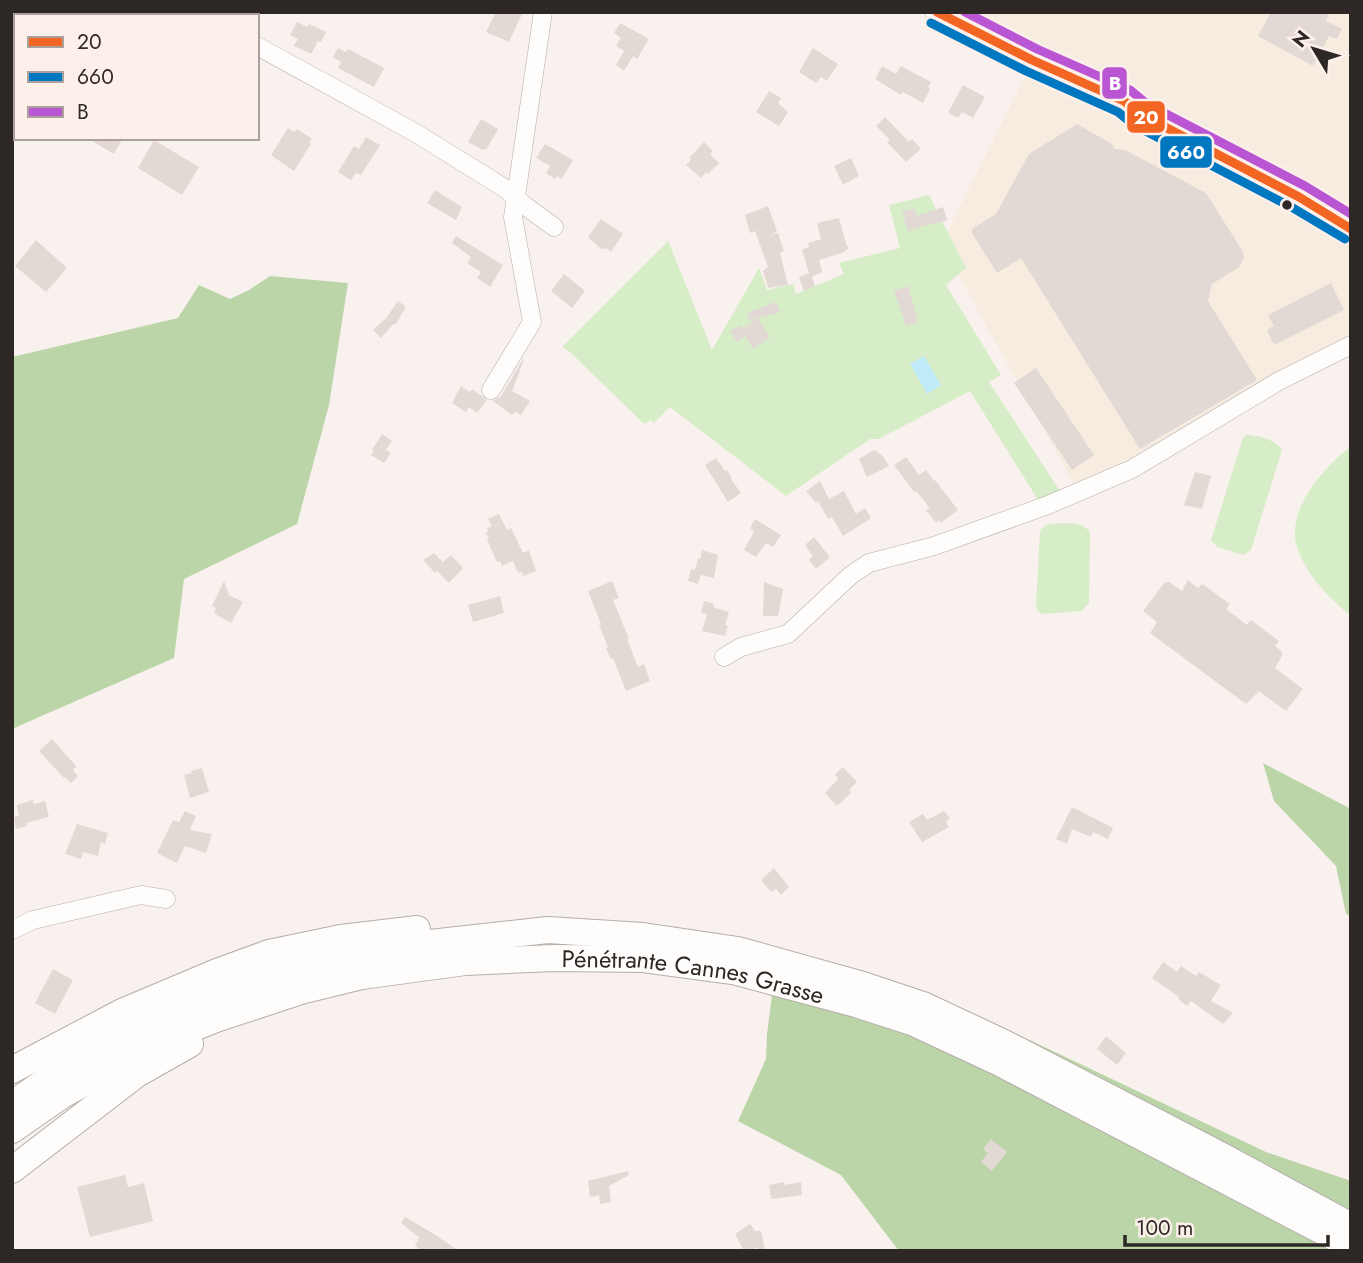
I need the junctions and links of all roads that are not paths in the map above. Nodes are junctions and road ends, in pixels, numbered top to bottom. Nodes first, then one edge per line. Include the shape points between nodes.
1 (543, 12) edge
2 (937, 12) edge
3 (259, 47) edge
4 (1124, 101) junction
5 (516, 197) junction
6 (1351, 216) edge
7 (554, 227) dead end
8 (1351, 229) edge
9 (1351, 345) edge
10 (491, 390) dead end
11 (724, 657) dead end
12 (166, 899) dead end
13 (12, 930) edge
14 (548, 930) junction
15 (301, 991) junction
16 (12, 1070) edge
17 (12, 1104) edge
18 (12, 1130) edge
19 (12, 1170) edge
20 (1252, 1194) junction
21 (1351, 1226) edge
22 (1351, 1246) edge
23 (1325, 1251) edge

1 - 5 street
2 - 4 main road
3 - 5 street via 414,132
4 - 6 main road via 1144,102 1231,145
4 - 8 main road
5 - 7 street
5 - 10 street via 513,218 532,323
9 - 11 street via 1279,381 1132,469 1048,505 869,563 788,634 741,647
12 - 13 street via 141,895 33,920
14 - 16 highway via 498,924 425,928 269,953 122,1012
14 - 17 highway, Pénétrante Cannes Grasse via 412,945 300,968 140,1029
14 - 21 highway, Pénétrante Cannes Grasse via 643,936 738,950 923,1005 1004,1042
15 - 18 highway, Pénétrante Cannes Grasse via 151,1045
15 - 19 highway via 136,1074
15 - 20 highway, Pénétrante Cannes Grasse via 362,976 465,962 642,959 733,971 912,1022
20 - 22 highway, Pénétrante Cannes Grasse
20 - 23 highway via 1291,1229

